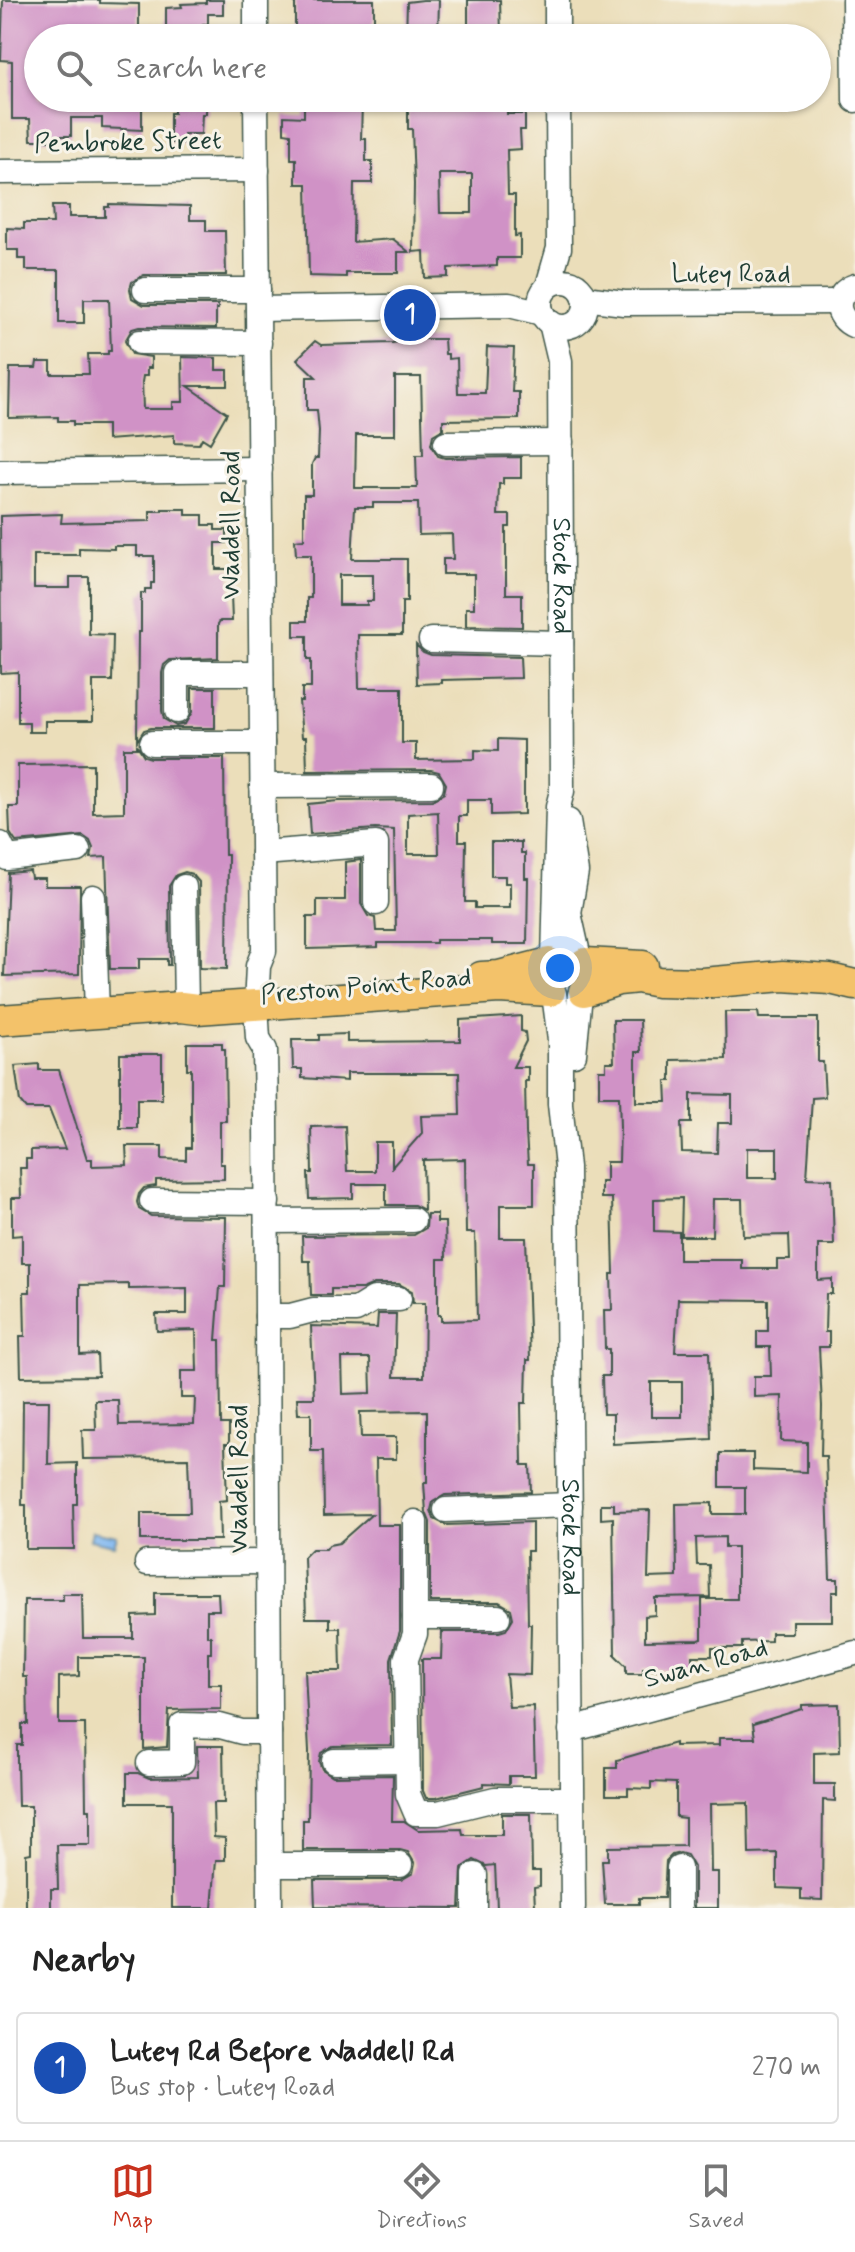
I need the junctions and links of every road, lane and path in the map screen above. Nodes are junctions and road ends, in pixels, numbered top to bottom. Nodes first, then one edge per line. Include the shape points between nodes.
1 (256, 0) edge
2 (557, 0) edge
3 (854, 0) edge
4 (256, 24) edge
5 (557, 24) edge
6 (855, 100) edge
7 (256, 112) edge
8 (558, 112) edge
9 (257, 170) junction
10 (0, 172) edge
11 (145, 290) dead end
12 (847, 294) edge
13 (258, 299) junction
14 (563, 305) junction
15 (855, 326) edge
16 (140, 342) dead end
17 (259, 343) junction
18 (561, 435) junction
19 (448, 436) dead end
20 (260, 469) junction
21 (0, 472) edge
22 (431, 640) dead end
23 (561, 643) junction
24 (261, 673) junction
25 (177, 711) dead end
26 (152, 743) dead end
27 (262, 743) junction
28 (431, 785) dead end
29 (262, 786) junction
30 (0, 844) edge
31 (78, 850) dead end
32 (263, 853) junction
33 (184, 887) dead end
34 (93, 897) dead end
35 (376, 903) dead end
36 (855, 971) edge
37 (567, 977) junction
38 (855, 985) edge
39 (265, 1000) junction
40 (184, 1006) junction
41 (97, 1013) junction
42 (0, 1020) edge
43 (152, 1201) dead end
44 (267, 1212) junction
45 (413, 1220) dead end
46 (399, 1299) dead end
47 (267, 1316) junction
48 (570, 1505) junction
49 (446, 1510) dead end
50 (415, 1522) dead end
51 (268, 1562) junction
52 (147, 1563) dead end
53 (415, 1617) junction
54 (498, 1617) dead end
55 (855, 1653) edge
56 (571, 1730) junction
57 (269, 1732) junction
58 (407, 1760) junction
59 (334, 1761) dead end
60 (149, 1763) dead end
61 (571, 1799) junction
62 (270, 1865) junction
63 (400, 1865) dead end
64 (679, 1868) dead end
65 (475, 1875) dead end
66 (270, 1908) edge
67 (475, 1908) edge
68 (573, 1908) edge
69 (679, 1908) edge

1 - 4 street
2 - 5 street
3 - 6 street
7 - 9 street, Waddell Road
8 - 14 street, Stock Road
9 - 10 street, Pembroke Street
9 - 13 street, Waddell Road
11 - 13 street, Lutey Road
12 - 14 street, Lutey Road
12 - 15 street via 842,319
13 - 14 street, Lutey Road
13 - 17 street, Waddell Road
14 - 18 street, Stock Road
16 - 17 street
17 - 20 street, Waddell Road
18 - 19 street
18 - 23 street, Stock Road
20 - 21 street
20 - 24 street, Waddell Road
22 - 23 street
23 - 37 street, Stock Road via 558,807
24 - 25 street via 177,664
24 - 27 street, Waddell Road
26 - 27 street
27 - 29 street, Waddell Road
28 - 29 street
29 - 32 street, Waddell Road
30 - 31 street via 7,858
32 - 35 street via 376,844
32 - 39 street, Waddell Road via 264,951 258,966
33 - 40 street
34 - 41 street
36 - 37 main road, Preston Point Road via 812,965 645,966
37 - 38 main road, Preston Point Road via 703,983 783,976
37 - 39 main road, Preston Point Road via 499,988
37 - 48 street, Stock Road via 560,1104 567,1167
39 - 40 main road, Preston Point Road
39 - 44 street, Waddell Road via 271,1039 265,1050
40 - 41 main road, Preston Point Road
41 - 42 main road, Preston Point Road
43 - 44 street
44 - 45 street
44 - 47 street, Waddell Road
46 - 47 street via 374,1299 356,1310
47 - 51 street, Waddell Road
48 - 49 street
48 - 56 street, Stock Road
50 - 53 street
51 - 52 street
51 - 57 street, Waddell Road
53 - 54 street
53 - 58 street via 406,1659
55 - 56 street, Swan Road
56 - 61 street, Stock Road
57 - 60 street via 182,1725 182,1762
57 - 62 street, Waddell Road
58 - 59 street
58 - 61 street via 408,1794 416,1813 495,1799
61 - 68 street, Stock Road
62 - 63 street
62 - 66 street, Waddell Road
64 - 69 street
65 - 67 street

